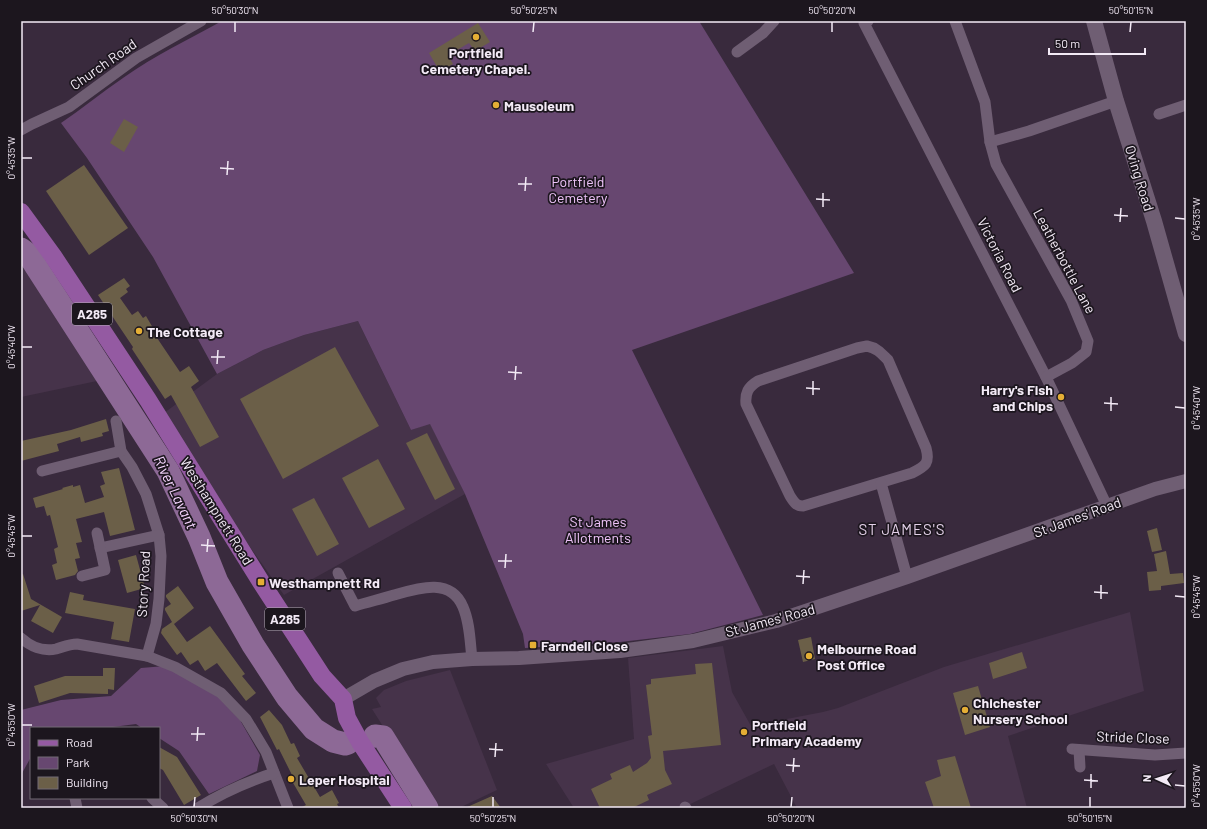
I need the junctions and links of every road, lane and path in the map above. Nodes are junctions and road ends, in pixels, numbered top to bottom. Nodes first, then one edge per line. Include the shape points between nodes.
1 (201, 21) edge
2 (774, 21) edge
3 (868, 21) edge
4 (955, 21) edge
5 (1095, 21) edge
6 (737, 52) dead end
7 (1116, 101) junction
8 (1186, 106) edge
9 (1159, 114) dead end
10 (21, 130) edge
11 (990, 142) junction
12 (22, 214) edge
13 (1186, 334) edge
14 (1046, 378) junction
15 (116, 420) dead end
16 (121, 451) junction
17 (42, 471) dead end
18 (1186, 481) edge
19 (881, 483) junction
20 (1107, 506) junction
21 (97, 533) dead end
22 (159, 536) junction
23 (100, 548) junction
24 (338, 573) dead end
25 (82, 576) dead end
26 (908, 577) junction
27 (21, 638) edge
28 (147, 656) junction
29 (472, 659) junction
30 (342, 699) junction
31 (1186, 753) edge
32 (1080, 767) dead end
33 (274, 773) junction
34 (153, 799) edge
35 (163, 808) edge
36 (198, 808) edge
37 (288, 808) edge
38 (403, 808) edge

1 - 10 street, Church Road via 136,58 69,107
2 - 6 street
3 - 14 street, Victoria Road via 864,23
4 - 11 street, Leatherbottle Lane via 985,102
5 - 7 main road, Oving Road
7 - 11 street
7 - 13 main road, Oving Road
8 - 9 street
11 - 14 street, Leatherbottle Lane via 996,164 1070,300 1088,341 1086,352
12 - 30 main road, Westhampnett Road / A285 via 53,256 148,400 322,676
14 - 20 street, Victoria Road
15 - 16 street
16 - 17 street
16 - 22 street, Story Road via 146,494
18 - 20 street, St James' Road
19 - 19 street via 803,506 794,503 746,404 748,389 758,381 857,348 875,347 888,360 928,455 927,463 922,468
19 - 26 street
20 - 26 street, St James' Road
21 - 23 street
22 - 23 street
22 - 28 street, Story Road via 160,598
23 - 25 street via 105,570
24 - 29 street via 355,606 428,587 441,588 455,594 466,618
26 - 29 street, St James' Road via 776,621 693,641 620,651
27 - 28 street via 40,649 54,650 68,644 77,644
28 - 33 street via 175,667 221,693 246,719 266,752
29 - 30 street, St James' Road via 434,662 403,669 374,680
30 - 38 main road, Westhampnett Road / A285 via 347,718 360,742
31 - 32 street, Stride Close via 1155,755 1076,750
33 - 36 street via 225,791
33 - 37 street
34 - 35 street

